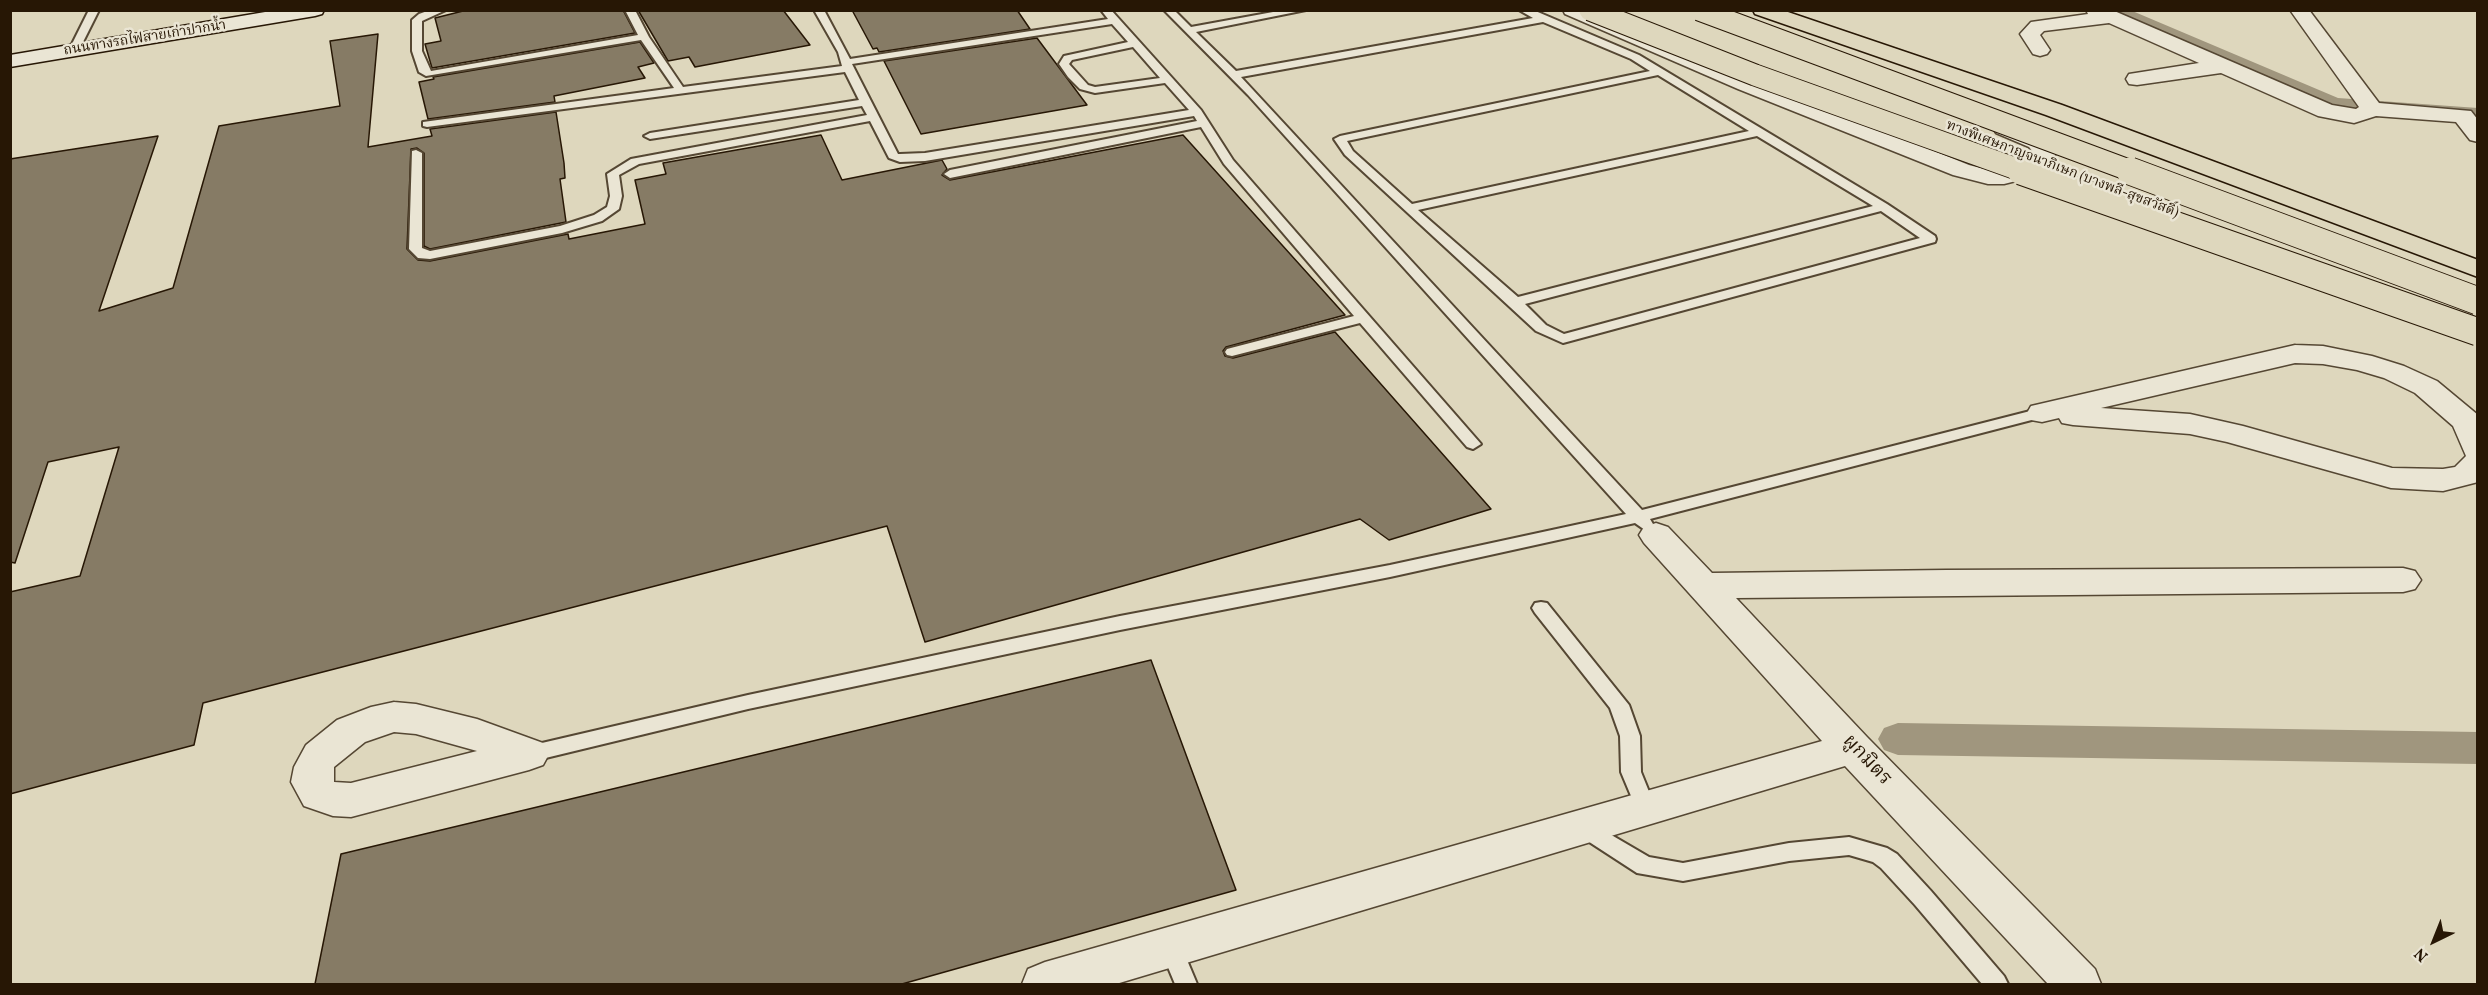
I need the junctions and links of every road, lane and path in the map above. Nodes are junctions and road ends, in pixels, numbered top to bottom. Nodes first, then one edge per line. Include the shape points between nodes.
1 (94, 10) edge
2 (315, 10) edge
3 (442, 10) edge
4 (630, 10) edge
5 (819, 10) edge
6 (1105, 10) edge
7 (1168, 10) edge
8 (1302, 10) edge
9 (1523, 10) edge
10 (1572, 10) edge
11 (1590, 10) edge
12 (1647, 10) edge
13 (1699, 10) edge
14 (1713, 10) edge
15 (1762, 10) edge
16 (2299, 10) edge
17 (2103, 14) edge
18 (1543, 19) junction
19 (1114, 21) junction
20 (1188, 31) junction
21 (644, 37) junction
22 (1134, 44) junction
23 (74, 50) junction
24 (2040, 50) dead end
25 (10, 61) edge
26 (848, 65) junction
27 (2223, 66) junction
28 (1659, 72) junction
29 (1233, 75) junction
30 (2137, 79) dead end
31 (1166, 80) junction
32 (681, 91) junction
33 (866, 102) junction
34 (2371, 108) junction
35 (875, 117) junction
36 (1200, 118) junction
37 (427, 124) dead end
38 (1760, 132) junction
39 (2478, 135) edge
40 (650, 136) dead end
41 (416, 153) dead end
42 (950, 174) dead end
43 (1883, 207) junction
44 (1409, 208) junction
45 (2478, 269) edge
46 (2478, 301) edge
47 (1515, 302) junction
48 (1363, 318) junction
49 (2478, 331) edge
50 (1232, 352) dead end
51 (2042, 412) junction
52 (1473, 444) dead end
53 (2478, 450) edge
54 (2478, 462) edge
55 (1647, 526) junction
56 (2403, 580) dead end
57 (1706, 586) junction
58 (1541, 608) dead end
59 (1853, 748) junction
60 (529, 754) dead end
61 (1646, 809) junction
62 (1583, 827) junction
63 (1179, 966) edge
64 (1046, 984) edge
65 (1996, 984) edge
66 (2078, 984) edge

1 - 23 lane
2 - 23 street, ถนนทางรถไฟสายเก่าปากน้ำ
3 - 21 lane via 417,20 417,51 424,72 430,74
4 - 21 lane
5 - 26 lane
6 - 19 lane
7 - 20 lane
8 - 20 lane
9 - 18 lane
10 - 14 street via 1961,170 2004,177 2024,172 2046,152 2037,142 1947,103
11 - 49 highway, bridge via 1898,127
12 - 49 highway, ทางพิเศษกาญจนาภิเษก (บางพลี-สุขสวัสดิ์), bridge
13 - 46 highway, ทางพิเศษกาญจนาภิเษก (บางพลี-สุขสวัสดิ์), bridge
15 - 45 highway via 2054,110
16 - 34 street
17 - 24 street via 2038,26 2030,34
17 - 27 street
18 - 28 lane via 1635,57
18 - 29 lane
19 - 22 lane
19 - 26 lane
20 - 29 lane
21 - 32 lane
22 - 31 lane
22 - 31 lane via 1068,58 1064,64 1084,87 1095,90
23 - 25 street, ถนนทางรถไฟสายเก่าปากน้ำ
26 - 32 lane
26 - 33 lane
27 - 30 street
27 - 34 street via 2341,115 2362,115
28 - 38 lane
28 - 44 lane via 1340,139 1349,153
29 - 55 lane
31 - 36 lane
32 - 37 lane
33 - 35 lane
33 - 40 lane
34 - 39 street via 2463,116
35 - 36 lane via 893,156 900,158
35 - 41 lane via 635,161 613,174 613,209 598,218 430,255 416,249
36 - 42 lane
36 - 48 lane via 1227,162
38 - 43 lane
38 - 44 lane
43 - 47 lane
43 - 47 lane via 1930,239 1563,339 1541,328
44 - 47 lane
48 - 50 lane
48 - 52 lane
51 - 53 street via 2295,354 2323,355 2362,362 2426,387 2467,422
51 - 54 street via 2190,424 2391,478 2443,480 2465,475
51 - 55 lane
55 - 57 street, ผูกมิตร
55 - 60 lane via 1120,623 748,702
56 - 57 street
57 - 59 street, ผูกมิตร
58 - 61 lane via 1619,705 1630,736 1631,772
59 - 61 street
59 - 66 street, ผูกมิตร
61 - 62 street
62 - 63 street
62 - 65 lane via 1645,866 1683,872 1789,852 1849,846 1879,855 1923,898
63 - 64 street

